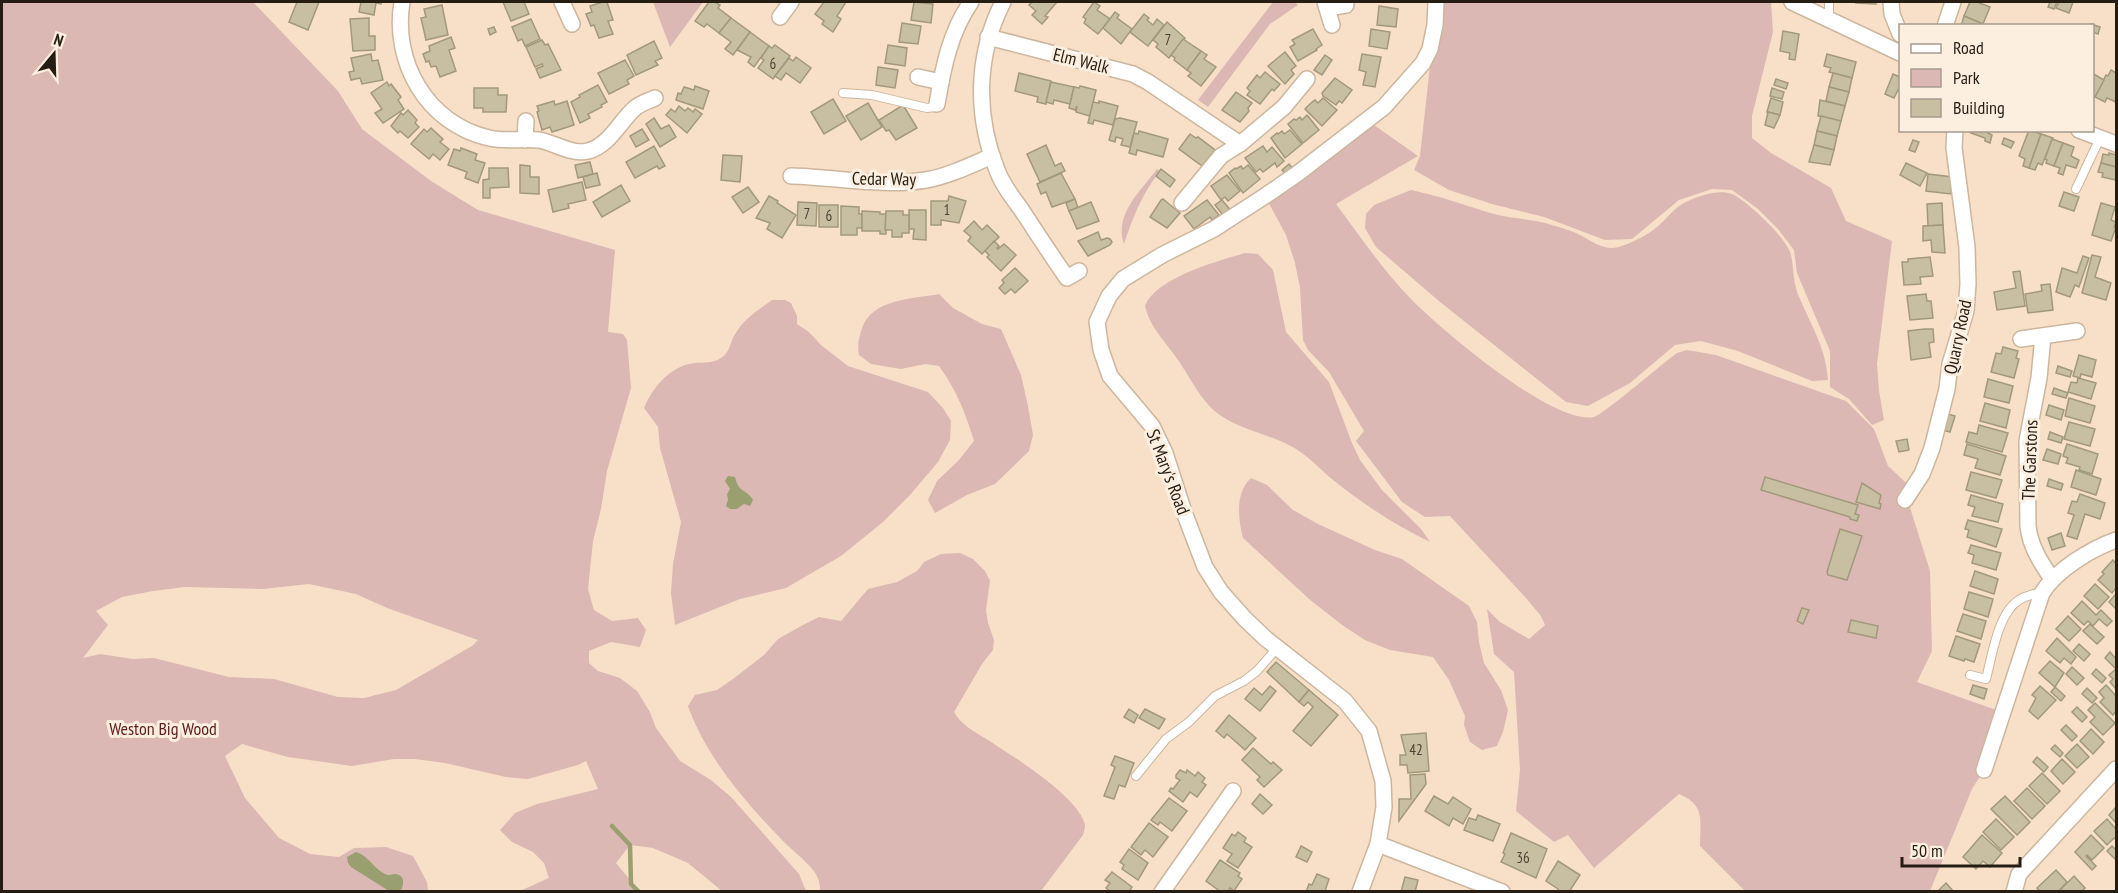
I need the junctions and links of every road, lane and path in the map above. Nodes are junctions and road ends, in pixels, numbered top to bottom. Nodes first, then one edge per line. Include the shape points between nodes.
1 (402, 2) edge
2 (971, 2) edge
3 (1003, 2) edge
4 (1436, 2) edge
5 (1792, 2) edge
6 (1829, 2) edge
7 (1891, 2) edge
8 (1953, 2) edge
9 (1326, 5) edge
10 (1346, 5) dead end
11 (1829, 18) junction
12 (1946, 24) edge
13 (1332, 25) dead end
14 (1899, 32) edge
15 (988, 37) junction
16 (1899, 49) edge
17 (918, 77) dead end
18 (1307, 79) dead end
19 (940, 82) junction
20 (843, 93) dead end
21 (646, 98) dead end
22 (937, 104) joint
23 (526, 121) dead end
24 (1954, 132) edge
25 (2084, 132) edge
26 (2100, 138) junction
27 (525, 140) junction
28 (1240, 144) junction
29 (2116, 144) edge
30 (992, 156) junction
31 (790, 176) dead end
32 (2076, 189) dead end
33 (1182, 203) dead end
34 (1078, 271) dead end
35 (2077, 331) dead end
36 (2043, 336) junction
37 (2021, 339) dead end
38 (1905, 500) dead end
39 (2116, 540) edge
40 (2052, 579) junction
41 (2042, 593) junction
42 (1274, 645) junction
43 (1970, 675) dead end
44 (2116, 769) edge
45 (1984, 770) dead end
46 (1136, 776) dead end
47 (1233, 791) dead end
48 (1378, 844) junction
49 (1171, 885) edge
50 (1162, 891) edge
51 (1360, 891) edge
52 (1502, 891) edge
53 (2014, 891) edge

1 - 27 street via 402,51 414,81 429,103 474,134
2 - 19 street via 956,27
3 - 15 street
4 - 42 street, St Mary's Road via 1435,25 1424,63 1384,107 1257,201 1123,279 1109,296 1097,322 1110,376 1152,426 1205,567 1221,592
5 - 11 street
6 - 11 lane
7 - 14 street
8 - 12 street
9 - 10 street
9 - 13 street
11 - 16 street
15 - 28 street, Elm Walk via 1133,74 1148,82 1165,104
15 - 30 street via 981,103
17 - 19 street
18 - 28 street via 1284,106
19 - 22 street
20 - 22 lane via 872,95 927,108
21 - 27 street via 602,144 588,151
23 - 27 street
24 - 38 street, Quarry Road via 1967,248 1966,311 1932,448 1922,474
25 - 26 street
26 - 29 street
26 - 32 lane
28 - 33 street via 1221,156
30 - 31 street, Cedar Way via 946,175 911,182 807,169
30 - 34 street via 997,172 1067,278
35 - 36 street
36 - 37 street
36 - 40 street, The Garstons via 2027,441 2028,526 2038,558
39 - 40 street via 2093,550
40 - 41 street
41 - 43 lane via 2018,600 2008,610 1986,679
41 - 45 street
42 - 46 lane via 1257,671 1215,696 1166,739
42 - 48 street, St Mary's Road via 1345,701 1369,731 1383,781 1383,824
44 - 53 street via 2019,874
47 - 49 street
48 - 51 street, St Mary's Road
48 - 52 street
49 - 50 street

